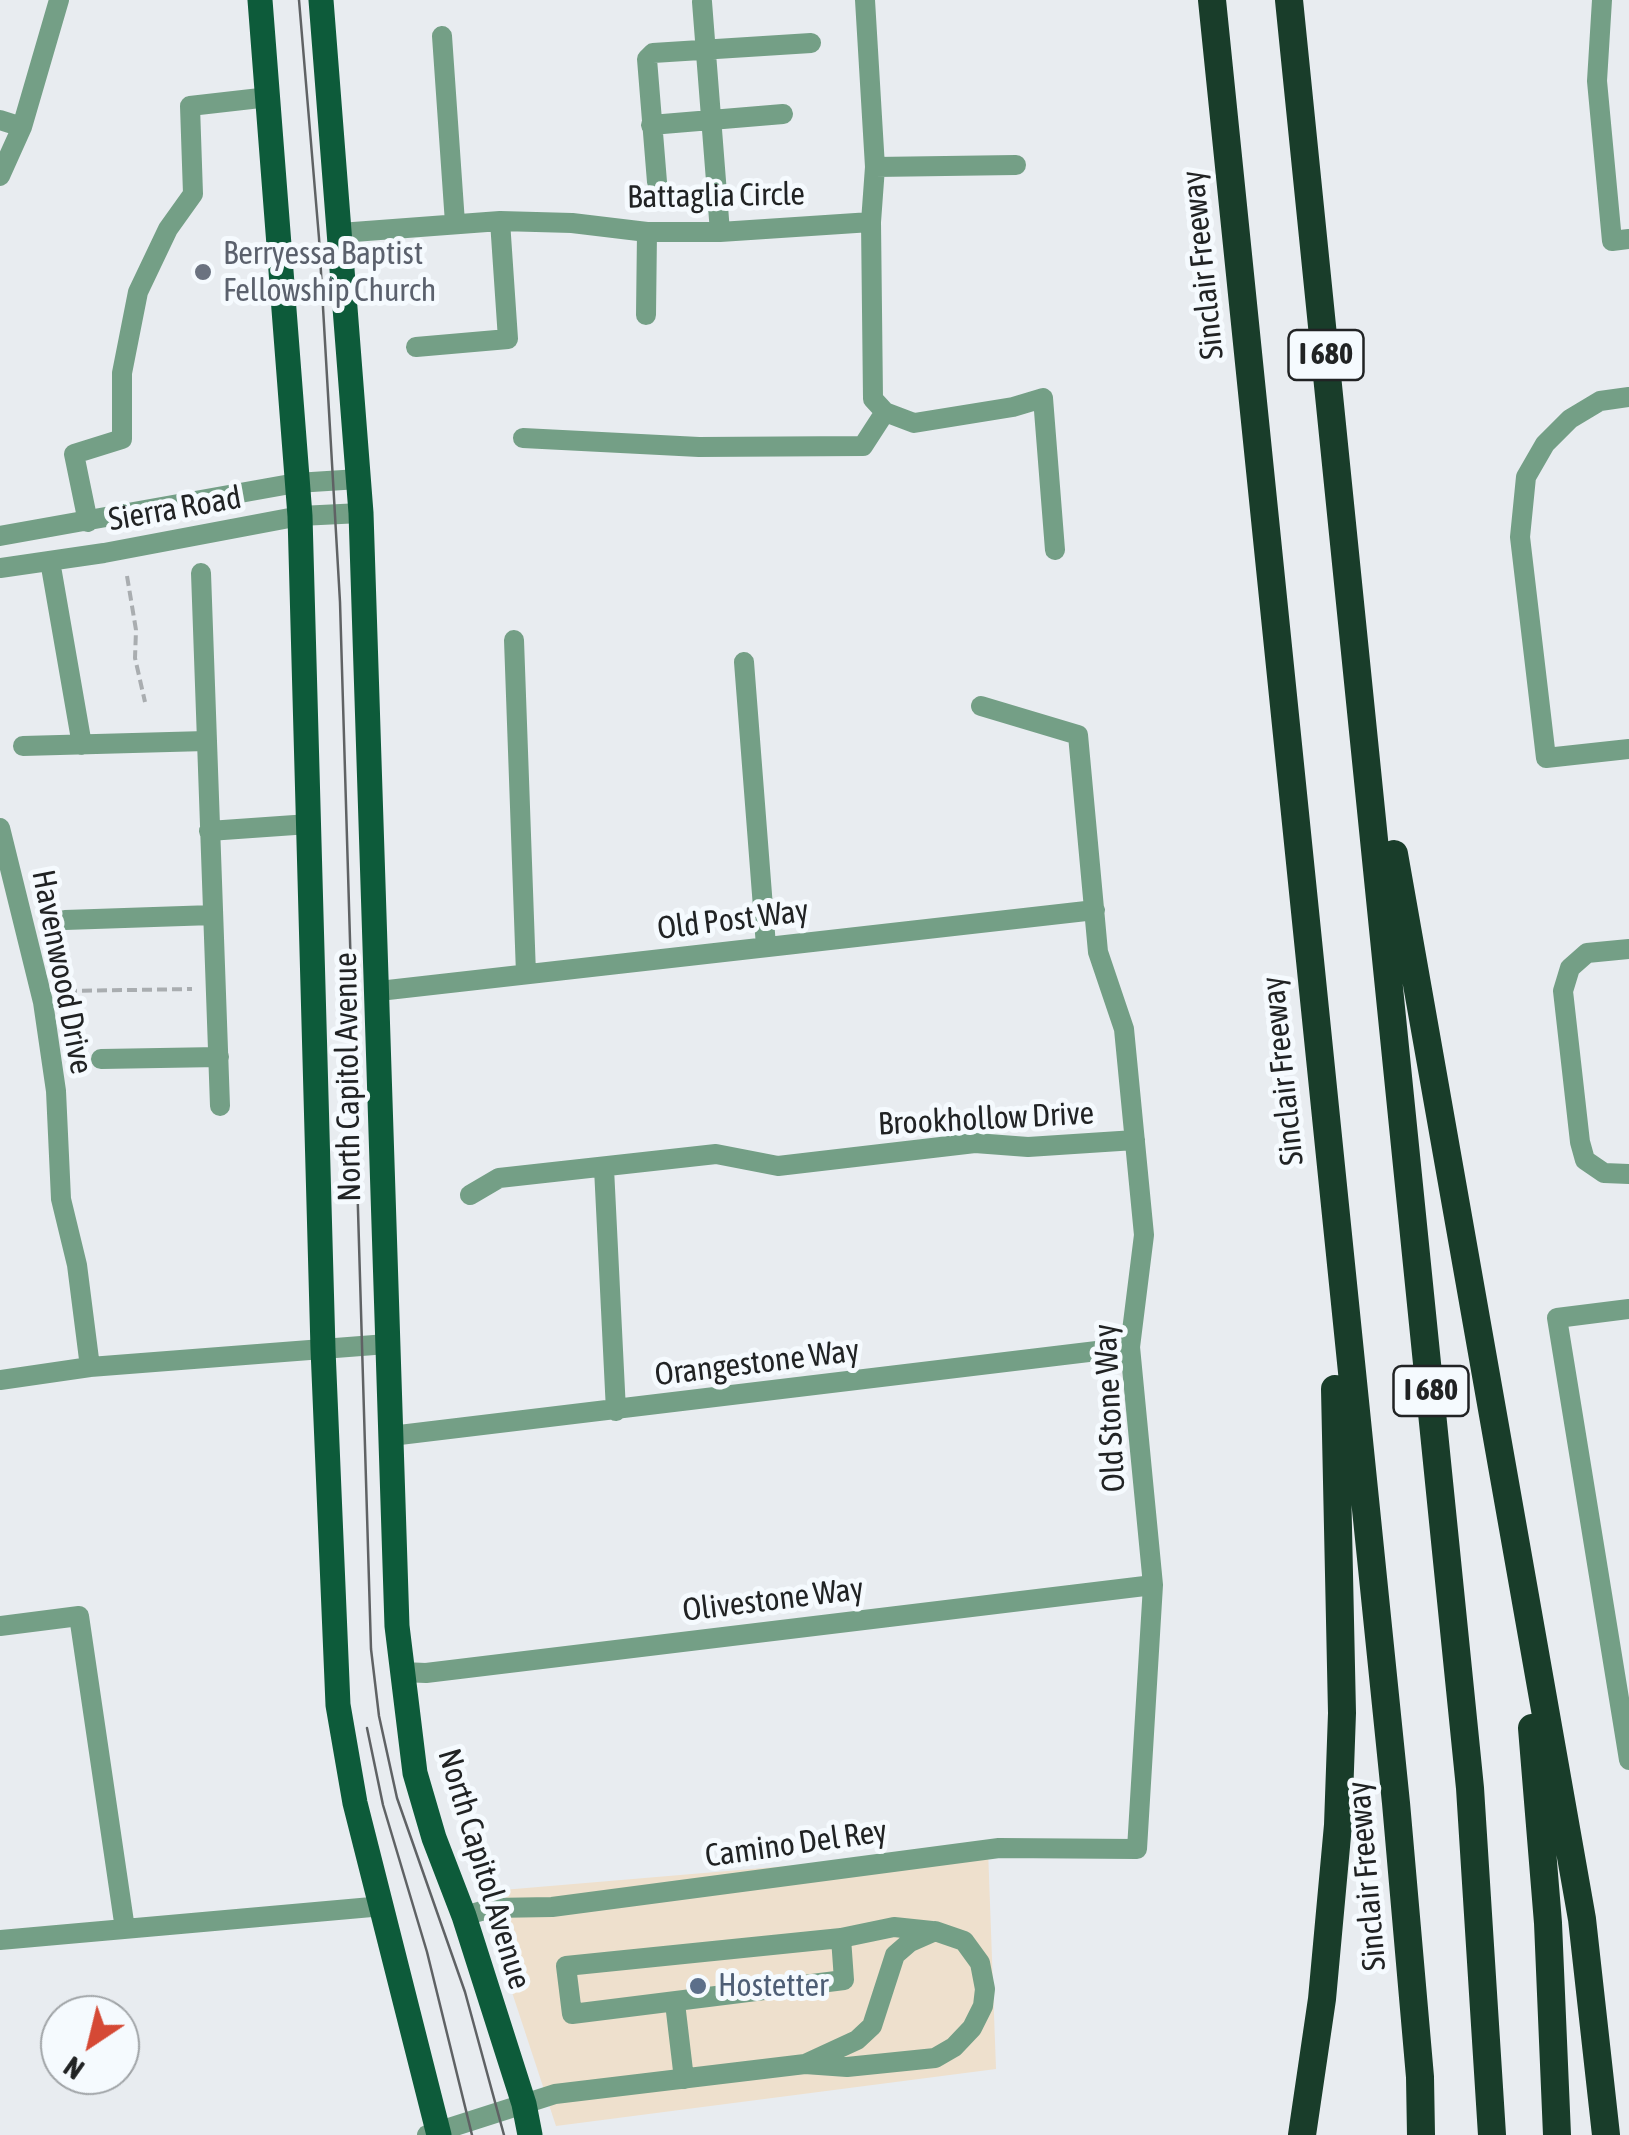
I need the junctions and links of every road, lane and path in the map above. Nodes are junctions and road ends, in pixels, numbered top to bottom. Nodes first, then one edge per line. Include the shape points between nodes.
1 (59, 0) edge
2 (260, 0) edge
3 (321, 0) edge
4 (864, 0) edge
5 (1210, 0) edge
6 (1292, 0) edge
7 (1602, 0) edge
8 (702, 2) edge
9 (442, 36) dead end
10 (812, 42) dead end
11 (706, 48) junction
12 (268, 97) junction
13 (783, 114) dead end
14 (0, 120) edge
15 (712, 120) junction
16 (651, 125) junction
17 (22, 127) junction
18 (1016, 166) dead end
19 (876, 167) junction
20 (0, 176) edge
21 (657, 182) dead end
22 (500, 220) junction
23 (871, 222) junction
24 (455, 224) junction
25 (340, 232) junction
26 (647, 232) junction
27 (720, 232) junction
28 (1620, 240) edge
29 (646, 315) dead end
30 (416, 347) dead end
31 (1629, 396) edge
32 (885, 412) junction
33 (523, 438) dead end
34 (359, 479) junction
35 (296, 484) junction
36 (361, 513) junction
37 (300, 516) junction
38 (88, 522) junction
39 (0, 536) edge
40 (1056, 550) dead end
41 (50, 561) junction
42 (0, 568) edge
43 (201, 573) dead end
44 (127, 576) dead end
45 (514, 640) dead end
46 (1357, 648) junction
47 (744, 662) dead end
48 (145, 702) dead end
49 (981, 706) dead end
50 (206, 741) junction
51 (82, 745) junction
52 (23, 746) dead end
53 (1629, 749) edge
54 (309, 824) junction
55 (0, 828) edge
56 (209, 831) junction
57 (1095, 910) junction
58 (214, 915) junction
59 (65, 920) dead end
60 (766, 946) junction
61 (1629, 949) edge
62 (526, 974) junction
63 (192, 989) dead end
64 (379, 991) junction
65 (67, 992) dead end
66 (219, 1057) junction
67 (101, 1059) dead end
68 (220, 1106) dead end
69 (1135, 1140) junction
70 (1328, 1163) junction
71 (604, 1168) junction
72 (1629, 1174) edge
73 (470, 1194) dead end
74 (1629, 1309) edge
75 (387, 1344) junction
76 (323, 1348) junction
77 (1130, 1348) junction
78 (90, 1367) junction
79 (0, 1380) edge
80 (1493, 1409) junction
81 (616, 1410) junction
82 (391, 1436) junction
83 (1152, 1585) junction
84 (0, 1626) edge
85 (402, 1672) junction
86 (1629, 1760) edge
87 (1137, 1849) joint
88 (383, 1906) junction
89 (464, 1916) junction
90 (125, 1929) junction
91 (935, 1931) junction
92 (849, 1937) junction
93 (0, 1940) edge
94 (888, 1974) junction
95 (675, 2002) junction
96 (805, 2064) junction
97 (684, 2079) junction
98 (524, 2104) junction
99 (435, 2134) edge
100 (530, 2135) edge
101 (1302, 2135) edge
102 (1422, 2135) edge
103 (1492, 2135) edge
104 (1557, 2135) edge
105 (1606, 2135) edge

1 - 17 street
2 - 12 main road, North Capitol Avenue
3 - 25 main road, North Capitol Avenue
4 - 19 street
5 - 70 highway, Sinclair Freeway / I 680
6 - 46 highway, I 680
7 - 28 street via 1597,81
8 - 11 street
9 - 24 street
10 - 11 street
11 - 15 street
11 - 16 street via 647,58
12 - 35 main road, North Capitol Avenue
12 - 38 street via 190,106 193,194 138,292 122,373 122,439 74,454
13 - 15 street
14 - 17 street
15 - 16 street
15 - 27 street
16 - 21 street
17 - 20 street
18 - 19 street
19 - 23 street
22 - 24 street, Battaglia Circle
22 - 26 street, Battaglia Circle
22 - 30 street via 508,339
23 - 27 street, Battaglia Circle
23 - 32 street via 872,399
24 - 25 street, Battaglia Circle
25 - 34 main road, North Capitol Avenue
26 - 27 street, Battaglia Circle
26 - 29 street
31 - 53 street via 1600,401 1545,444 1526,478 1520,537 1546,758
32 - 33 street via 864,446
32 - 40 street via 914,423 1043,398
34 - 35 street, Sierra Road
34 - 36 main road, North Capitol Avenue
35 - 37 main road, North Capitol Avenue
35 - 38 street, Sierra Road
36 - 37 street, Sierra Road
36 - 64 main road, North Capitol Avenue
37 - 41 street, Sierra Road
37 - 54 main road, North Capitol Avenue
38 - 39 street, Sierra Road
41 - 42 street, Sierra Road
41 - 51 street
43 - 50 street
44 - 48 path
45 - 62 street
46 - 80 highway
46 - 103 highway, I 680 via 1470,1788
47 - 60 street
49 - 57 street, Old Stone Way via 1078,735
50 - 51 street
50 - 56 street
51 - 52 street
54 - 56 street
54 - 76 main road, North Capitol Avenue
55 - 78 street, Havenwood Drive via 43,1002 56,1091 60,1198 77,1264
56 - 58 street
57 - 60 street, Old Post Way
57 - 69 street, Old Stone Way via 1098,952 1124,1029
58 - 59 street
58 - 66 street
60 - 62 street, Old Post Way
61 - 72 street via 1587,953 1570,968 1562,990 1585,1160 1604,1173
62 - 64 street, Old Post Way
63 - 65 path
64 - 75 main road, North Capitol Avenue
66 - 67 street
66 - 68 street
69 - 71 street, Brookhollow Drive via 1028,1147 975,1142 778,1166 716,1154
69 - 77 street, Old Stone Way via 1144,1235
70 - 101 highway via 1342,1713 1333,1898
70 - 102 highway, Sinclair Freeway / I 680 via 1396,1803
71 - 73 street, Brookhollow Drive via 499,1178
71 - 81 street
74 - 86 street via 1557,1318
75 - 76 street
75 - 82 main road, North Capitol Avenue
76 - 78 street
76 - 88 main road, North Capitol Avenue via 338,1704 354,1803
77 - 81 street, Orangestone Way
77 - 83 street, Old Stone Way
78 - 79 street
80 - 104 highway via 1542,1838
80 - 105 highway via 1582,1918
81 - 82 street, Orangestone Way
82 - 85 main road, North Capitol Avenue
83 - 85 street, Olivestone Way
83 - 87 street, Old Stone Way
84 - 90 street via 80,1616
85 - 89 main road, North Capitol Avenue via 415,1772
87 - 89 street, Camino Del Rey via 999,1848
88 - 90 street
88 - 99 main road, North Capitol Avenue
89 - 98 main road, North Capitol Avenue
90 - 93 street
91 - 92 street via 894,1926
91 - 94 street via 895,1955
91 - 96 street via 964,1942 980,1963 983,2006 972,2028 935,2058
92 - 94 street via 884,1950
92 - 95 street via 844,1980
92 - 95 street via 566,1966 572,2014
94 - 96 street via 872,2026 858,2040
95 - 97 street
96 - 97 street
97 - 98 street via 555,2094
98 - 99 street
98 - 100 main road, North Capitol Avenue

